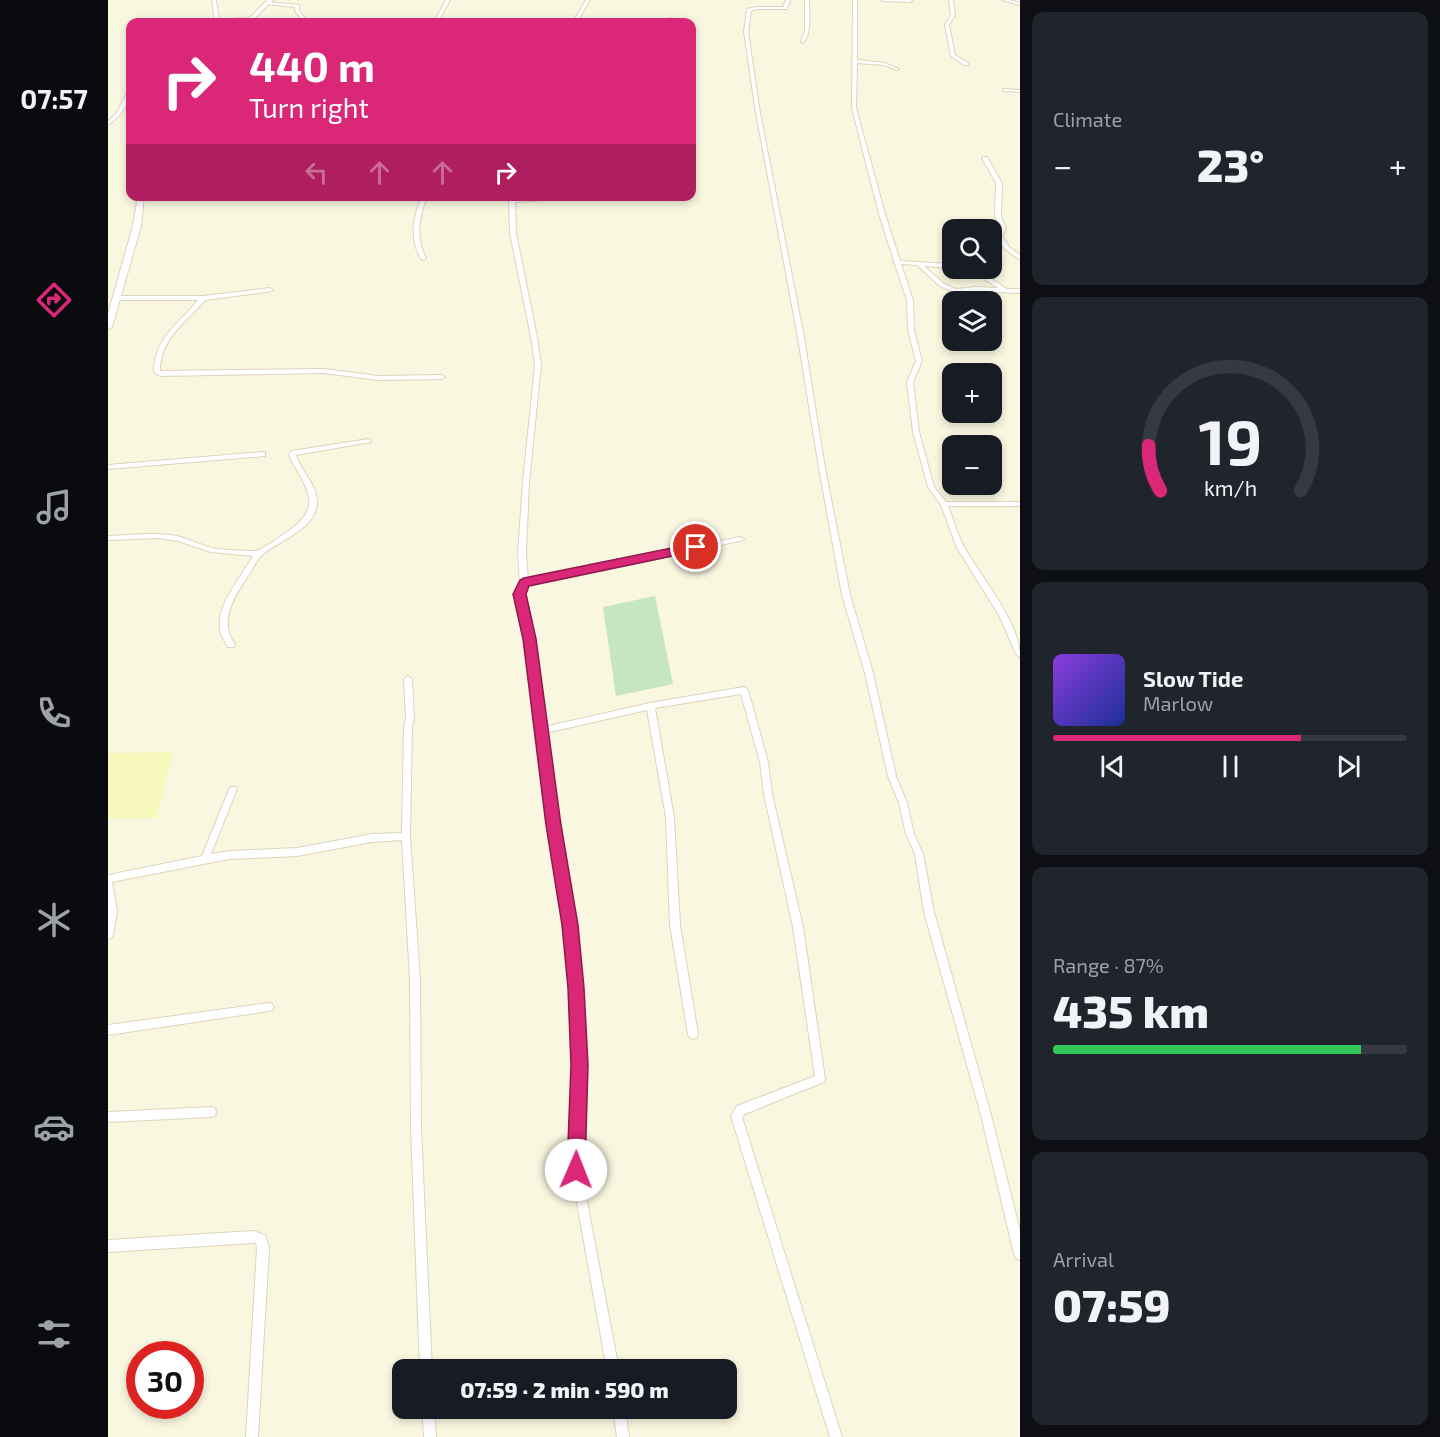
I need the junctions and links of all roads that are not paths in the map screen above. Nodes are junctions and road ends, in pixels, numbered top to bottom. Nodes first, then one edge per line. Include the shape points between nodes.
1 (214, 0) edge
2 (448, 0) edge
3 (588, 0) edge
4 (788, 0) edge
5 (807, 0) edge
6 (855, 0) edge
7 (883, 0) edge
8 (951, 0) edge
9 (1004, 0) edge
10 (269, 1) edge
11 (910, 2) dead end
12 (1020, 4) edge
13 (216, 18) edge
14 (254, 18) edge
15 (303, 18) edge
16 (438, 18) edge
17 (577, 18) edge
18 (803, 42) dead end
19 (854, 61) junction
20 (966, 64) dead end
21 (897, 69) dead end
22 (1005, 90) dead end
23 (1020, 91) edge
24 (126, 99) edge
25 (108, 114) edge
26 (117, 115) junction
27 (108, 124) edge
28 (985, 158) dead end
29 (140, 201) edge
30 (422, 201) edge
31 (512, 201) edge
32 (423, 258) dead end
33 (1020, 258) edge
34 (896, 262) junction
35 (918, 263) junction
36 (942, 265) edge
37 (988, 279) edge
38 (270, 290) dead end
39 (1020, 291) edge
40 (1009, 292) junction
41 (117, 298) junction
42 (203, 298) junction
43 (108, 327) edge
44 (442, 377) dead end
45 (369, 441) dead end
46 (263, 454) dead end
47 (108, 467) edge
48 (944, 504) junction
49 (1020, 504) edge
50 (108, 538) edge
51 (740, 539) dead end
52 (258, 554) junction
53 (524, 583) junction
54 (231, 645) dead end
55 (1020, 654) edge
56 (408, 679) dead end
57 (650, 706) junction
58 (542, 731) junction
59 (233, 789) dead end
60 (406, 836) junction
61 (205, 859) junction
62 (108, 879) edge
63 (108, 884) edge
64 (108, 935) edge
65 (269, 1007) dead end
66 (108, 1030) edge
67 (693, 1034) dead end
68 (212, 1112) dead end
69 (108, 1117) edge
70 (108, 1246) edge
71 (1020, 1254) edge
72 (426, 1359) edge
73 (611, 1359) edge
74 (428, 1419) edge
75 (621, 1419) edge
76 (252, 1437) edge
77 (429, 1437) edge
78 (623, 1437) edge
79 (836, 1437) edge

1 - 13 street
2 - 16 street
3 - 17 street
4 - 71 street via 785,8 749,10 746,32 822,468 846,595 869,673 892,776 919,854 939,950
5 - 18 street
6 - 19 street
7 - 11 street
8 - 20 street via 953,15 947,25 953,56
9 - 12 street
10 - 14 street
10 - 15 street via 297,6
19 - 21 street
19 - 34 street via 854,108
22 - 23 street
24 - 26 street
25 - 26 street
26 - 27 street
28 - 33 street via 999,183 1000,240
29 - 41 street
30 - 32 street via 415,228
31 - 53 street via 513,233 538,364 525,493
34 - 35 street
34 - 48 street via 910,300 911,330 919,357 910,382 915,432 931,487
35 - 36 street
35 - 40 street via 955,291
37 - 40 street
38 - 42 street
39 - 40 street
41 - 42 street
41 - 43 street
42 - 44 street via 166,340 157,364 160,374 324,371 378,378
45 - 52 street via 293,453 311,490 311,514
46 - 47 street
48 - 49 street
48 - 55 street via 961,548 1003,615
50 - 52 street via 159,536 211,550
51 - 53 street
52 - 54 street via 222,620
53 - 58 street via 520,594
56 - 60 street
57 - 58 street
57 - 67 street via 670,817 675,925
57 - 79 street via 744,690 764,762 798,927 820,1079 741,1110 736,1116
58 - 73 street via 576,988 576,1170
59 - 61 street
60 - 61 street via 297,852
60 - 72 street via 415,980
61 - 62 street
63 - 64 street via 112,911
65 - 66 street
68 - 69 street
70 - 76 street via 261,1239
74 - 77 street
75 - 78 street

